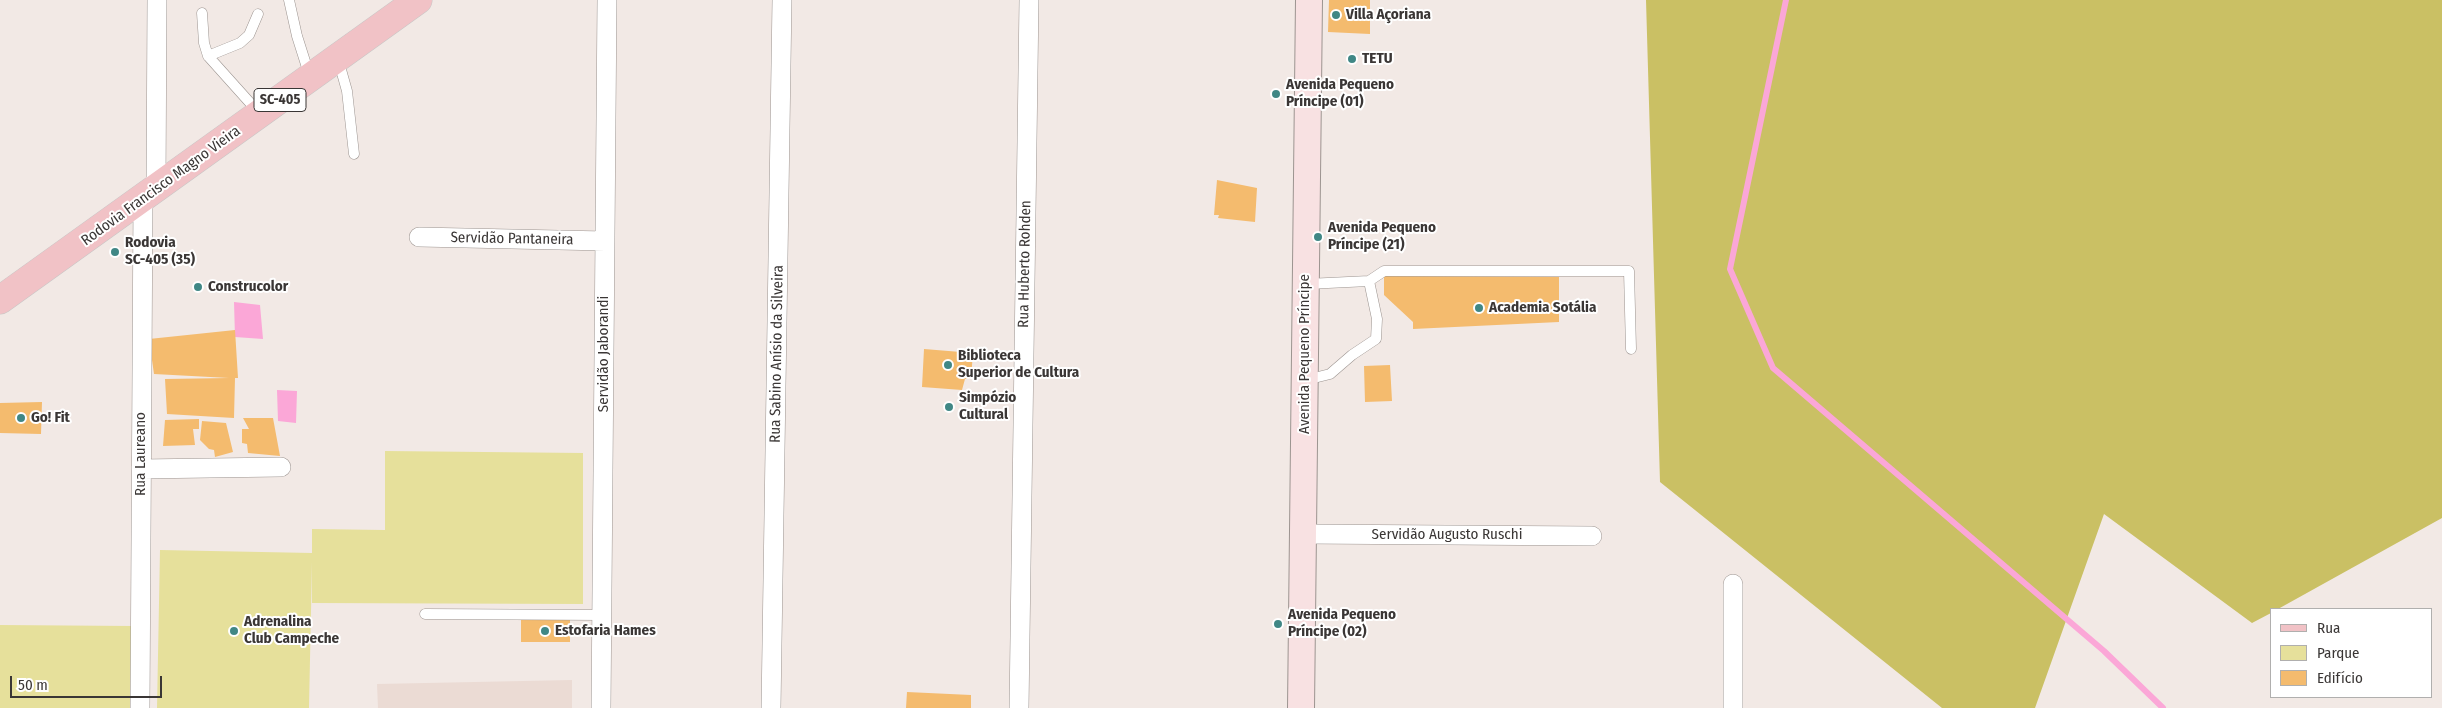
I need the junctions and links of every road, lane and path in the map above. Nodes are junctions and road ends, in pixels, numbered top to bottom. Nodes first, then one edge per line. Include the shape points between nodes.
1 (157, 0) edge
2 (289, 0) edge
3 (418, 0) edge
4 (607, 0) edge
5 (782, 0) edge
6 (1029, 0) edge
7 (1309, 0) edge
8 (202, 13) dead end
9 (258, 14) dead end
10 (208, 56) junction
11 (338, 58) junction
12 (310, 78) junction
13 (260, 114) junction
14 (354, 154) dead end
15 (150, 194) junction
16 (418, 237) dead end
17 (605, 241) junction
18 (1369, 281) junction
19 (1305, 284) junction
20 (0, 300) edge
21 (1631, 349) dead end
22 (1306, 380) junction
23 (281, 467) dead end
24 (141, 468) junction
25 (1303, 534) junction
26 (1592, 536) dead end
27 (1733, 584) dead end
28 (425, 614) dead end
29 (602, 615) junction
30 (140, 708) edge
31 (601, 708) edge
32 (771, 708) edge
33 (1019, 708) edge
34 (1301, 708) edge
35 (1733, 708) edge

1 - 15 street, Rua Laureano
2 - 12 lane
3 - 11 main road, Rodovia Francisco Magno Vieira / SC-405
4 - 17 street, Servidão Jaborandi
5 - 32 street, Rua Sabino Anísio da Silveira
6 - 33 street, Rua Huberto Rohden
7 - 19 main road, Avenida Pequeno Príncipe
8 - 10 lane
9 - 10 lane via 249,35 240,43
10 - 13 lane
11 - 12 main road, Rodovia Francisco Magno Vieira / SC-405
11 - 14 lane via 347,91
12 - 13 main road, Rodovia Francisco Magno Vieira / SC-405
13 - 15 main road, Rodovia Francisco Magno Vieira / SC-405
15 - 20 main road, Rodovia Francisco Magno Vieira / SC-405
15 - 24 street, Rua Laureano
16 - 17 street, Servidão Pantaneira
17 - 29 street, Servidão Jaborandi
18 - 19 lane
18 - 21 lane via 1384,272 1629,271
18 - 22 lane via 1377,318 1376,339 1330,374
19 - 22 main road, Avenida Pequeno Príncipe
22 - 25 main road, Avenida Pequeno Príncipe
23 - 24 street
24 - 30 street, Rua Laureano
25 - 26 street, Servidão Augusto Ruschi
25 - 34 main road, Avenida Pequeno Príncipe
27 - 35 street
28 - 29 lane
29 - 31 street, Servidão Jaborandi

